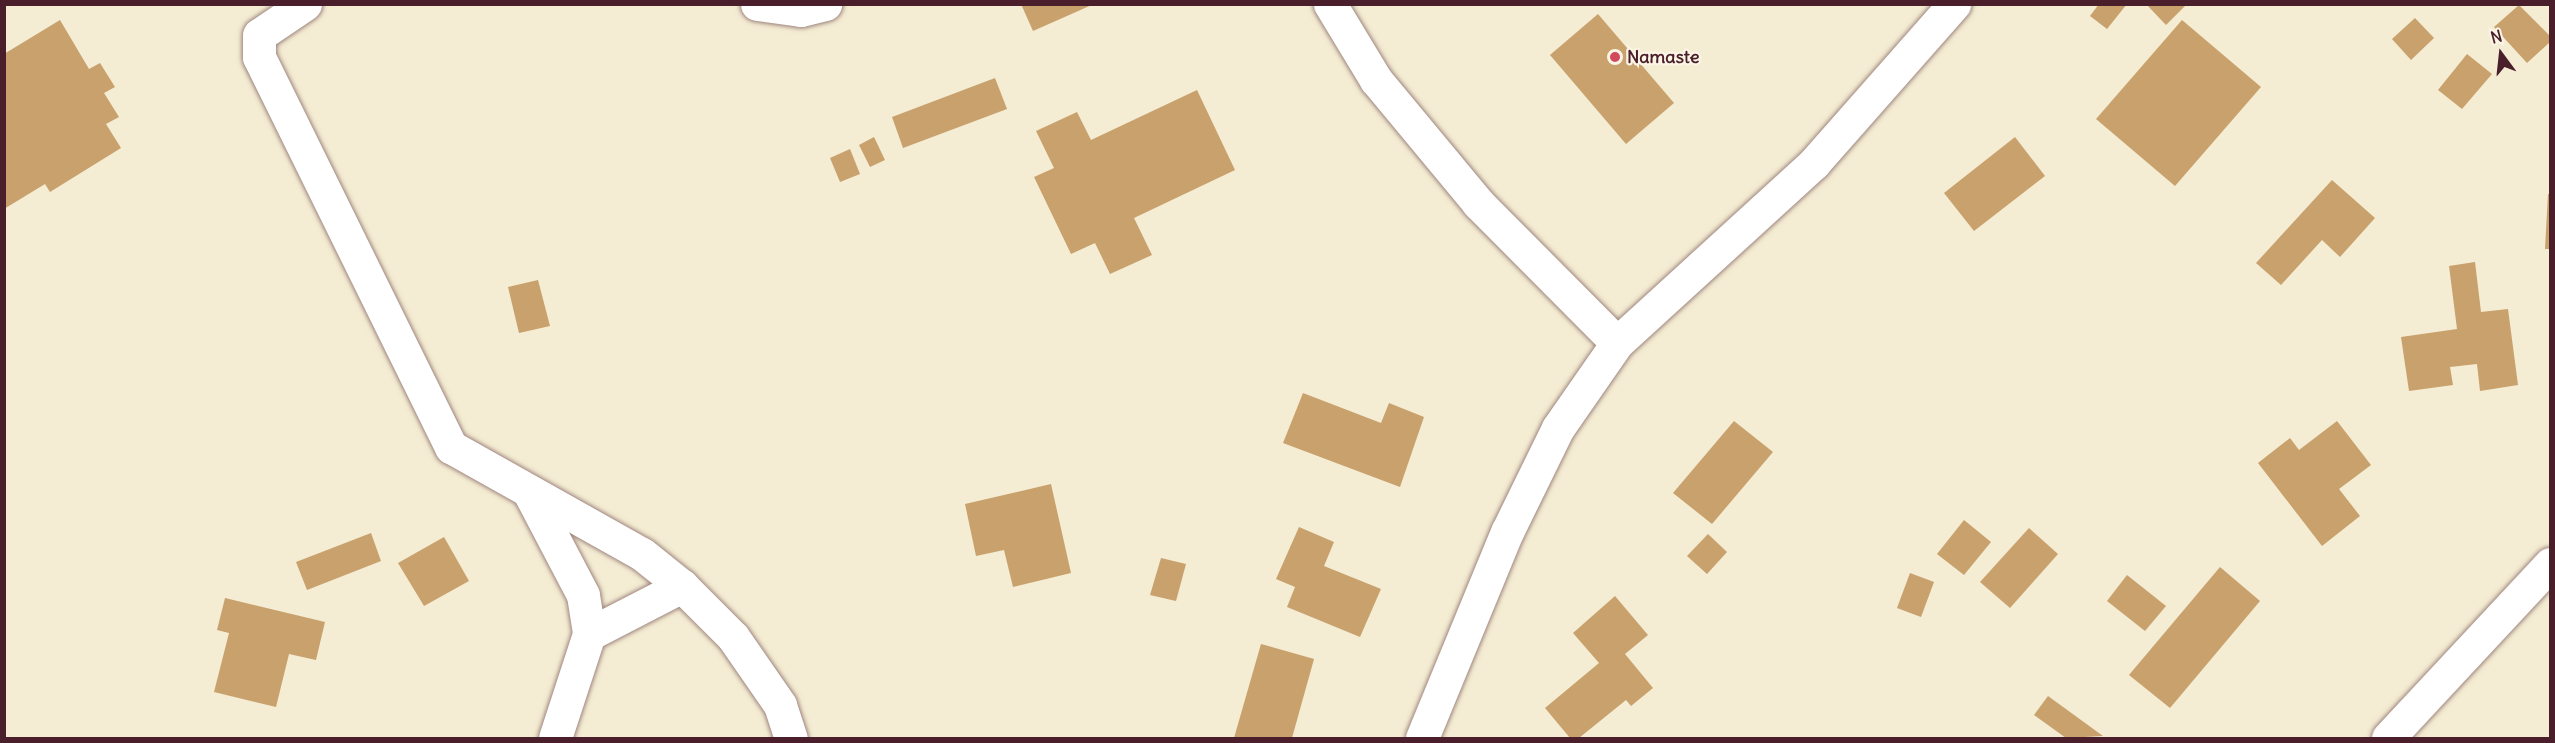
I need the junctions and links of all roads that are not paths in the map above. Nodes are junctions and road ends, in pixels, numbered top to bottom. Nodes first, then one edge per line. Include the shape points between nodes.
1 (305, 4) edge
2 (758, 4) edge
3 (825, 4) edge
4 (1330, 4) edge
5 (1953, 4) edge
6 (1617, 343) junction
7 (529, 492) junction
8 (2550, 564) edge
9 (682, 586) junction
10 (589, 634) junction
11 (555, 738) edge
12 (791, 738) edge
13 (1422, 738) edge
14 (2388, 738) edge

1 - 7 street via 259,35 259,57 450,447
2 - 3 street via 801,10
4 - 6 street via 1376,80 1478,203
5 - 6 street via 1814,163
6 - 13 street via 1547,449 1507,532
7 - 9 street via 642,554
7 - 10 street via 583,595
8 - 14 street
9 - 10 street
9 - 12 street via 733,637 780,705
10 - 11 street

